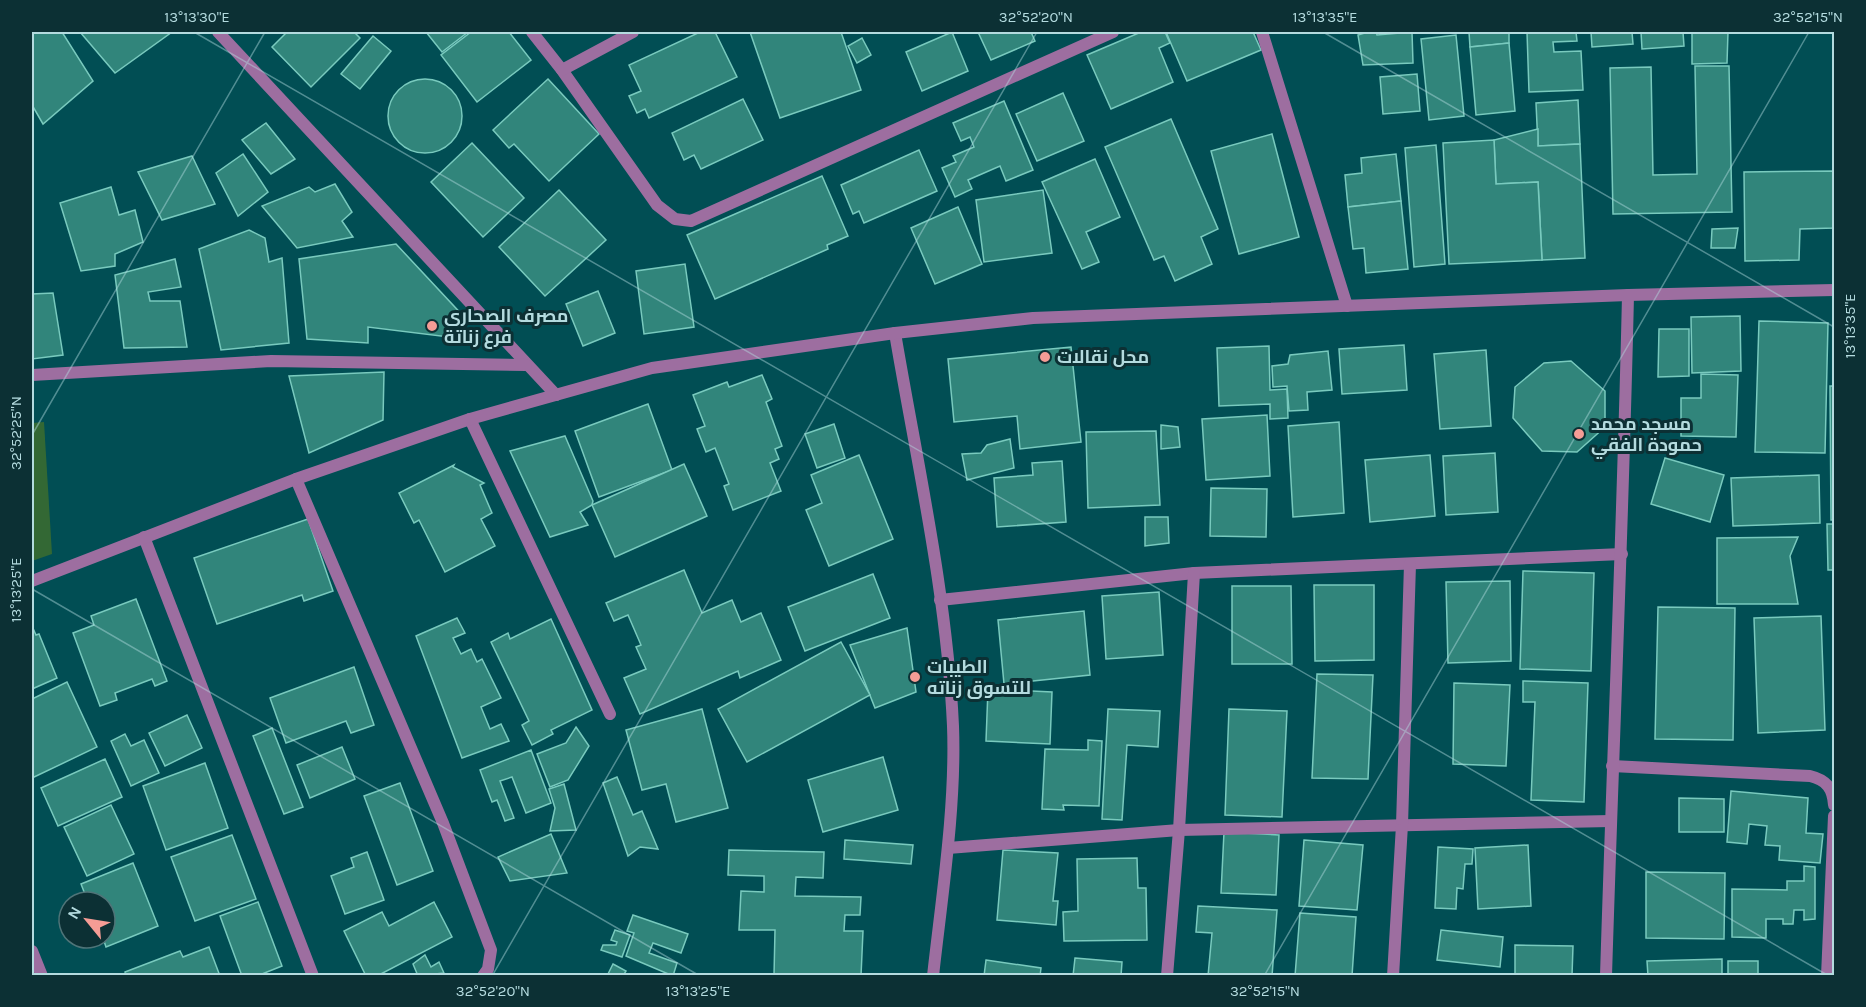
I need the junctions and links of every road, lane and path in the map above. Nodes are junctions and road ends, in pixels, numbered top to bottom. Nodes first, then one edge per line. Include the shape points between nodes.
1 (218, 32) edge
2 (532, 32) edge
3 (633, 32) edge
4 (1113, 32) edge
5 (1262, 32) edge
6 (562, 70) junction
7 (1834, 290) edge
8 (1628, 295) junction
9 (1347, 306) junction
10 (895, 333) junction
11 (526, 365) junction
12 (32, 375) edge
13 (556, 395) junction
14 (470, 419) junction
15 (296, 479) junction
16 (144, 537) junction
17 (1622, 554) junction
18 (1410, 564) junction
19 (1194, 573) junction
20 (32, 581) edge
21 (940, 600) junction
22 (610, 714) dead end
23 (1612, 766) junction
24 (1834, 805) edge
25 (1834, 816) edge
26 (1611, 821) junction
27 (1402, 825) junction
28 (1179, 830) junction
29 (948, 848) junction
30 (32, 951) edge
31 (42, 975) edge
32 (314, 975) edge
33 (483, 975) edge
34 (933, 975) edge
35 (1167, 975) edge
36 (1394, 975) edge
37 (1606, 975) edge
38 (1827, 975) edge

1 - 11 street
2 - 6 street
3 - 6 street
4 - 6 street via 691,221 675,219 657,205
5 - 9 street
7 - 8 street
8 - 9 street
8 - 17 street
9 - 10 street via 1033,318
10 - 13 street via 652,368
10 - 21 street
11 - 12 street via 271,362
11 - 13 street
13 - 14 street
14 - 15 street
14 - 22 street
15 - 16 street
15 - 33 street via 443,823 491,950
16 - 20 street
16 - 32 street
17 - 18 street
17 - 23 street
18 - 19 street
18 - 27 street
19 - 21 street
19 - 28 street
21 - 29 street via 953,727
23 - 24 street via 1810,776 1827,783
23 - 26 street
25 - 38 street
26 - 27 street
26 - 37 street
27 - 28 street
27 - 36 street
28 - 29 street
28 - 35 street
29 - 34 street
30 - 31 street

